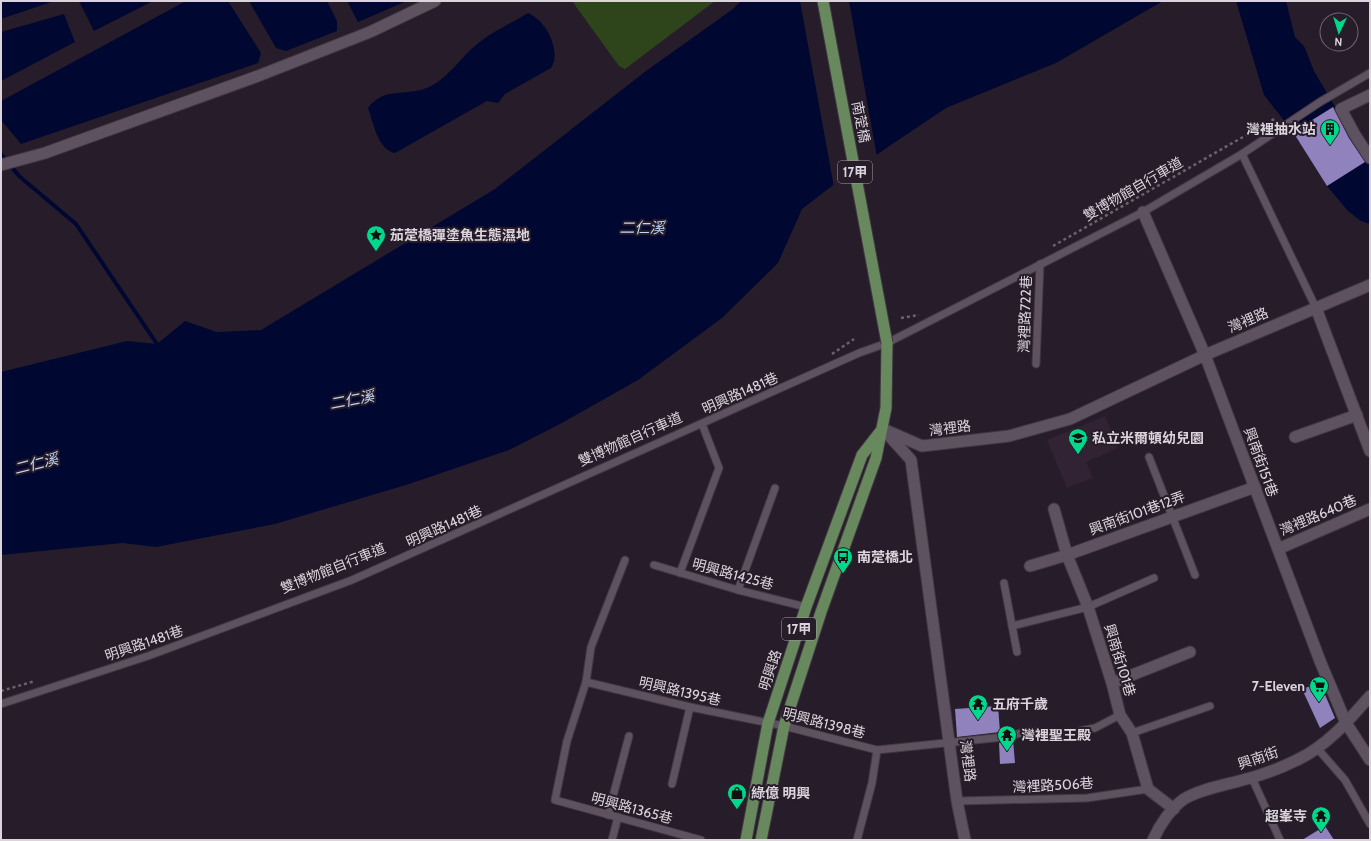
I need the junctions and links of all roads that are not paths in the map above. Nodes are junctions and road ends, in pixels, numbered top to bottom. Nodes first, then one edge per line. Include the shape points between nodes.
1 (434, 1) edge
2 (823, 1) edge
3 (1370, 73) edge
4 (1370, 95) edge
5 (1242, 154) junction
6 (1370, 158) edge
7 (1, 165) edge
8 (1143, 212) junction
9 (1040, 264) junction
10 (1370, 285) edge
11 (1316, 308) junction
12 (887, 343) junction
13 (1206, 355) junction
14 (1036, 364) dead end
15 (1357, 416) junction
16 (702, 424) junction
17 (883, 429) junction
18 (1295, 437) dead end
19 (1370, 451) edge
20 (1148, 457) dead end
21 (1255, 487) junction
22 (775, 488) dead end
23 (1054, 509) dead end
24 (1370, 509) edge
25 (1171, 517) junction
26 (1278, 549) junction
27 (1067, 555) junction
28 (625, 560) dead end
29 (654, 565) dead end
30 (1030, 566) dead end
31 (680, 573) junction
32 (1195, 574) dead end
33 (1154, 578) dead end
34 (1004, 583) dead end
35 (738, 590) junction
36 (806, 607) junction
37 (1088, 607) junction
38 (1012, 626) junction
39 (1017, 652) dead end
40 (1190, 652) dead end
41 (586, 682) junction
42 (1112, 683) junction
43 (1370, 696) edge
44 (1, 704) edge
45 (1210, 706) dead end
46 (690, 707) junction
47 (1120, 715) junction
48 (768, 723) junction
49 (1346, 724) junction
50 (784, 726) junction
51 (1132, 733) junction
52 (629, 736) dead end
53 (950, 741) junction
54 (1317, 748) junction
55 (877, 750) junction
56 (1370, 760) edge
57 (1252, 778) junction
58 (672, 784) dead end
59 (1148, 788) junction
60 (958, 801) junction
61 (1174, 809) junction
62 (608, 815) junction
63 (618, 817) junction
64 (1370, 824) edge
65 (612, 840) edge
66 (702, 840) edge
67 (746, 840) edge
68 (761, 840) edge
69 (857, 840) edge
70 (965, 840) edge
71 (1153, 840) edge
72 (1280, 840) edge

1 - 7 street via 370,32 266,73 45,153
2 - 12 main road, 南萣橋 / 17甲, bridge
3 - 5 lane via 1320,102
4 - 6 street via 1341,109
5 - 8 lane
5 - 11 lane
8 - 9 lane
8 - 13 street, 興南街151巷
9 - 12 lane
9 - 14 lane, 灣裡路722巷
10 - 11 street, 灣裡路
11 - 13 street, 灣裡路
11 - 15 street
12 - 16 lane, 明興路1481巷 via 859,353
12 - 17 main road, 17甲 via 888,386
13 - 17 street, 灣裡路 via 1070,419 1009,436 922,446
13 - 21 street, 興南街151巷
15 - 18 street
15 - 19 street
16 - 31 lane via 719,468
16 - 44 lane, 明興路1481巷 via 352,580 148,656
17 - 36 main road, 明興路 / 17甲 via 862,455
17 - 50 main road, 17甲 via 876,458 821,612
17 - 53 street, 灣裡路 via 911,460
20 - 25 lane
21 - 25 street, 興南街101巷12弄
21 - 26 street, 興南街151巷
22 - 35 lane
23 - 27 street, 興南街101巷
24 - 26 street, 灣裡路640巷
25 - 27 street, 興南街101巷12弄
25 - 32 lane
26 - 49 street, 興南街151巷
27 - 30 street, 興南街101巷12弄
27 - 37 street, 興南街101巷
28 - 41 lane via 591,647
29 - 31 lane, 明興路1425巷
31 - 35 lane, 明興路1425巷
33 - 37 lane
34 - 38 lane
35 - 36 lane, 明興路1425巷
36 - 48 main road, 明興路 / 17甲
37 - 38 lane
37 - 42 street, 興南街101巷
38 - 39 lane
40 - 42 street
41 - 46 lane, 明興路1395巷
41 - 62 lane, 明興路1365巷 via 567,741 555,800
42 - 47 street, 興南街101巷
43 - 49 street, 興南街
45 - 51 lane
46 - 48 lane, 明興路1395巷
46 - 58 lane
47 - 51 street, 興南街101巷
47 - 53 lane via 1096,728 1059,735 1030,731 1004,737
48 - 50 lane, 明興路1398巷
48 - 67 main road, 明興路 / 17甲
49 - 54 street, 興南街
49 - 56 street, 興南街151巷
50 - 55 lane, 明興路1398巷
50 - 68 main road, 17甲
51 - 59 street, 興南街101巷
52 - 62 lane
53 - 55 lane
53 - 60 street, 灣裡路
54 - 57 street, 興南街 via 1298,760
54 - 64 lane via 1345,780
55 - 69 lane, 明興路1398巷 via 872,783
57 - 61 street, 興南街 via 1195,794 1183,800
57 - 72 lane
59 - 60 lane, 灣裡路506巷 via 1087,798
59 - 61 street
60 - 70 street, 灣裡路
61 - 71 street, 興南街
62 - 63 lane, 明興路1365巷
63 - 65 lane
63 - 66 lane, 明興路1365巷

